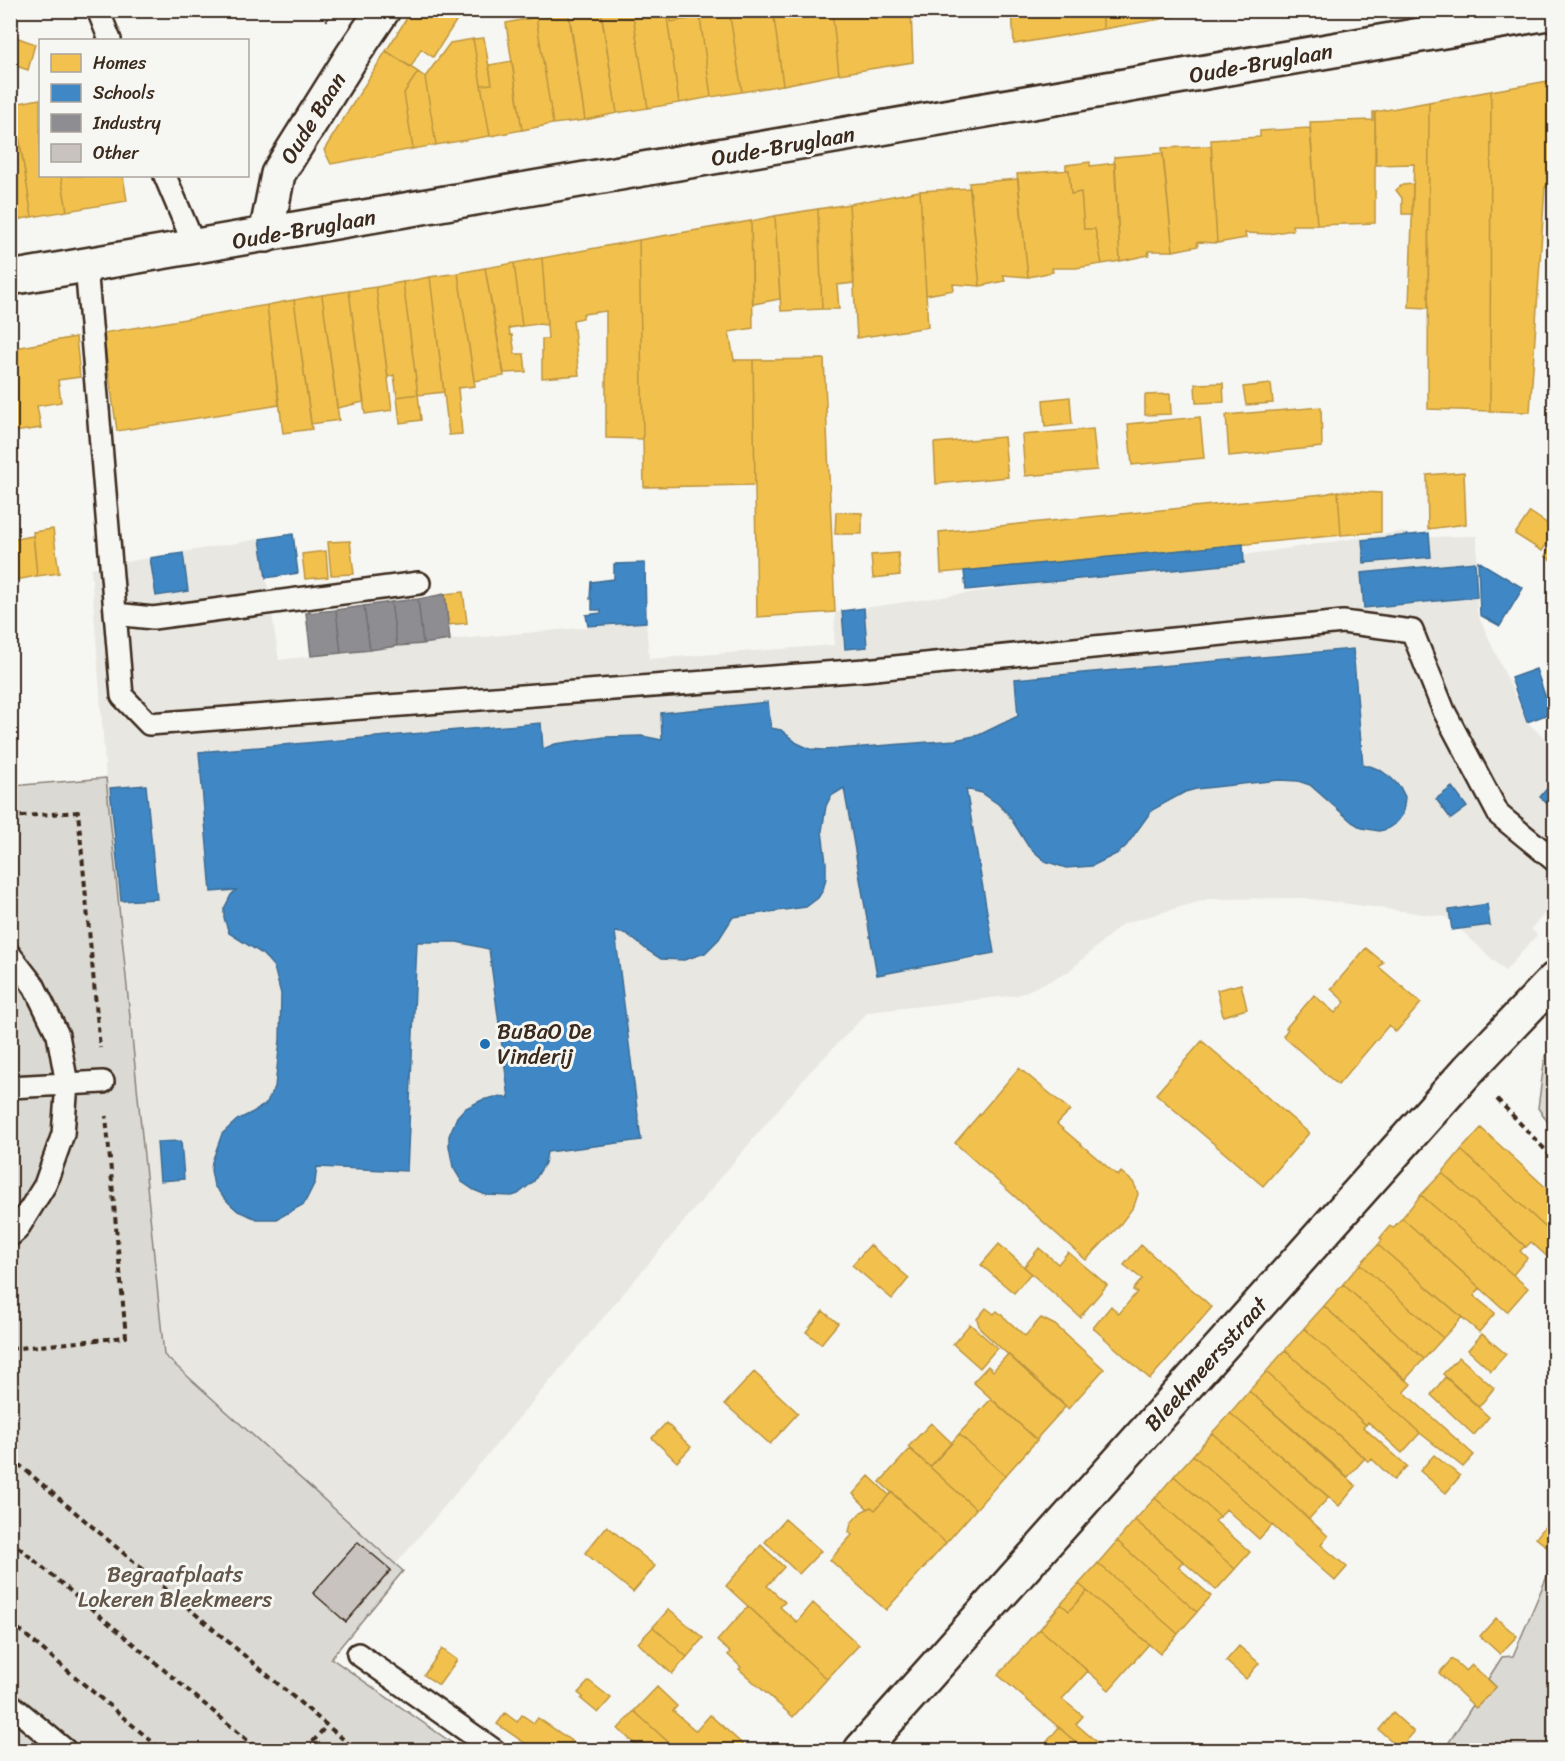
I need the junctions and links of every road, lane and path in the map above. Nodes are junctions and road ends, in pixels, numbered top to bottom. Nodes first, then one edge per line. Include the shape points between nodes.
1 (98, 10) edge
2 (382, 10) edge
3 (1554, 12) edge
4 (110, 39) edge
5 (165, 177) edge
6 (266, 236) junction
7 (195, 247) junction
8 (86, 265) junction
9 (10, 278) edge
10 (419, 583) dead end
11 (115, 614) junction
12 (1554, 860) edge
13 (10, 955) edge
14 (1554, 980) edge
15 (1469, 1070) junction
16 (103, 1082) dead end
17 (67, 1084) junction
18 (10, 1087) edge
19 (10, 1136) edge
20 (10, 1146) edge
21 (1554, 1159) edge
22 (10, 1236) edge
23 (44, 1346) dead end
24 (10, 1349) edge
25 (10, 1458) edge
26 (10, 1540) edge
27 (10, 1622) edge
28 (358, 1654) dead end
29 (10, 1704) edge
30 (326, 1726) junction
31 (65, 1750) edge
32 (162, 1750) edge
33 (259, 1750) edge
34 (306, 1750) edge
35 (356, 1750) edge
36 (494, 1750) edge
37 (861, 1750) edge

1 - 4 lane
2 - 6 main road, Oude Baan via 278,174
3 - 6 main road, Oude-Bruglaan
5 - 7 lane
6 - 7 main road, Oude-Bruglaan
7 - 8 main road, Oude-Bruglaan
8 - 9 main road, Oude-Bruglaan
8 - 11 lane
10 - 11 lane via 153,618
11 - 12 lane via 122,696 149,724 866,670 1342,622 1412,631 1444,711 1499,815
13 - 17 lane via 34,986 58,1035
14 - 15 main road, Bleekmeersstraat
15 - 21 path
15 - 37 main road, Bleekmeersstraat
16 - 17 lane
17 - 18 lane
17 - 22 lane via 63,1134 45,1185
19 - 20 path via 14,1136
23 - 24 path
25 - 30 path
26 - 33 path
27 - 32 path
28 - 36 lane
29 - 31 lane
30 - 34 path
30 - 35 path

